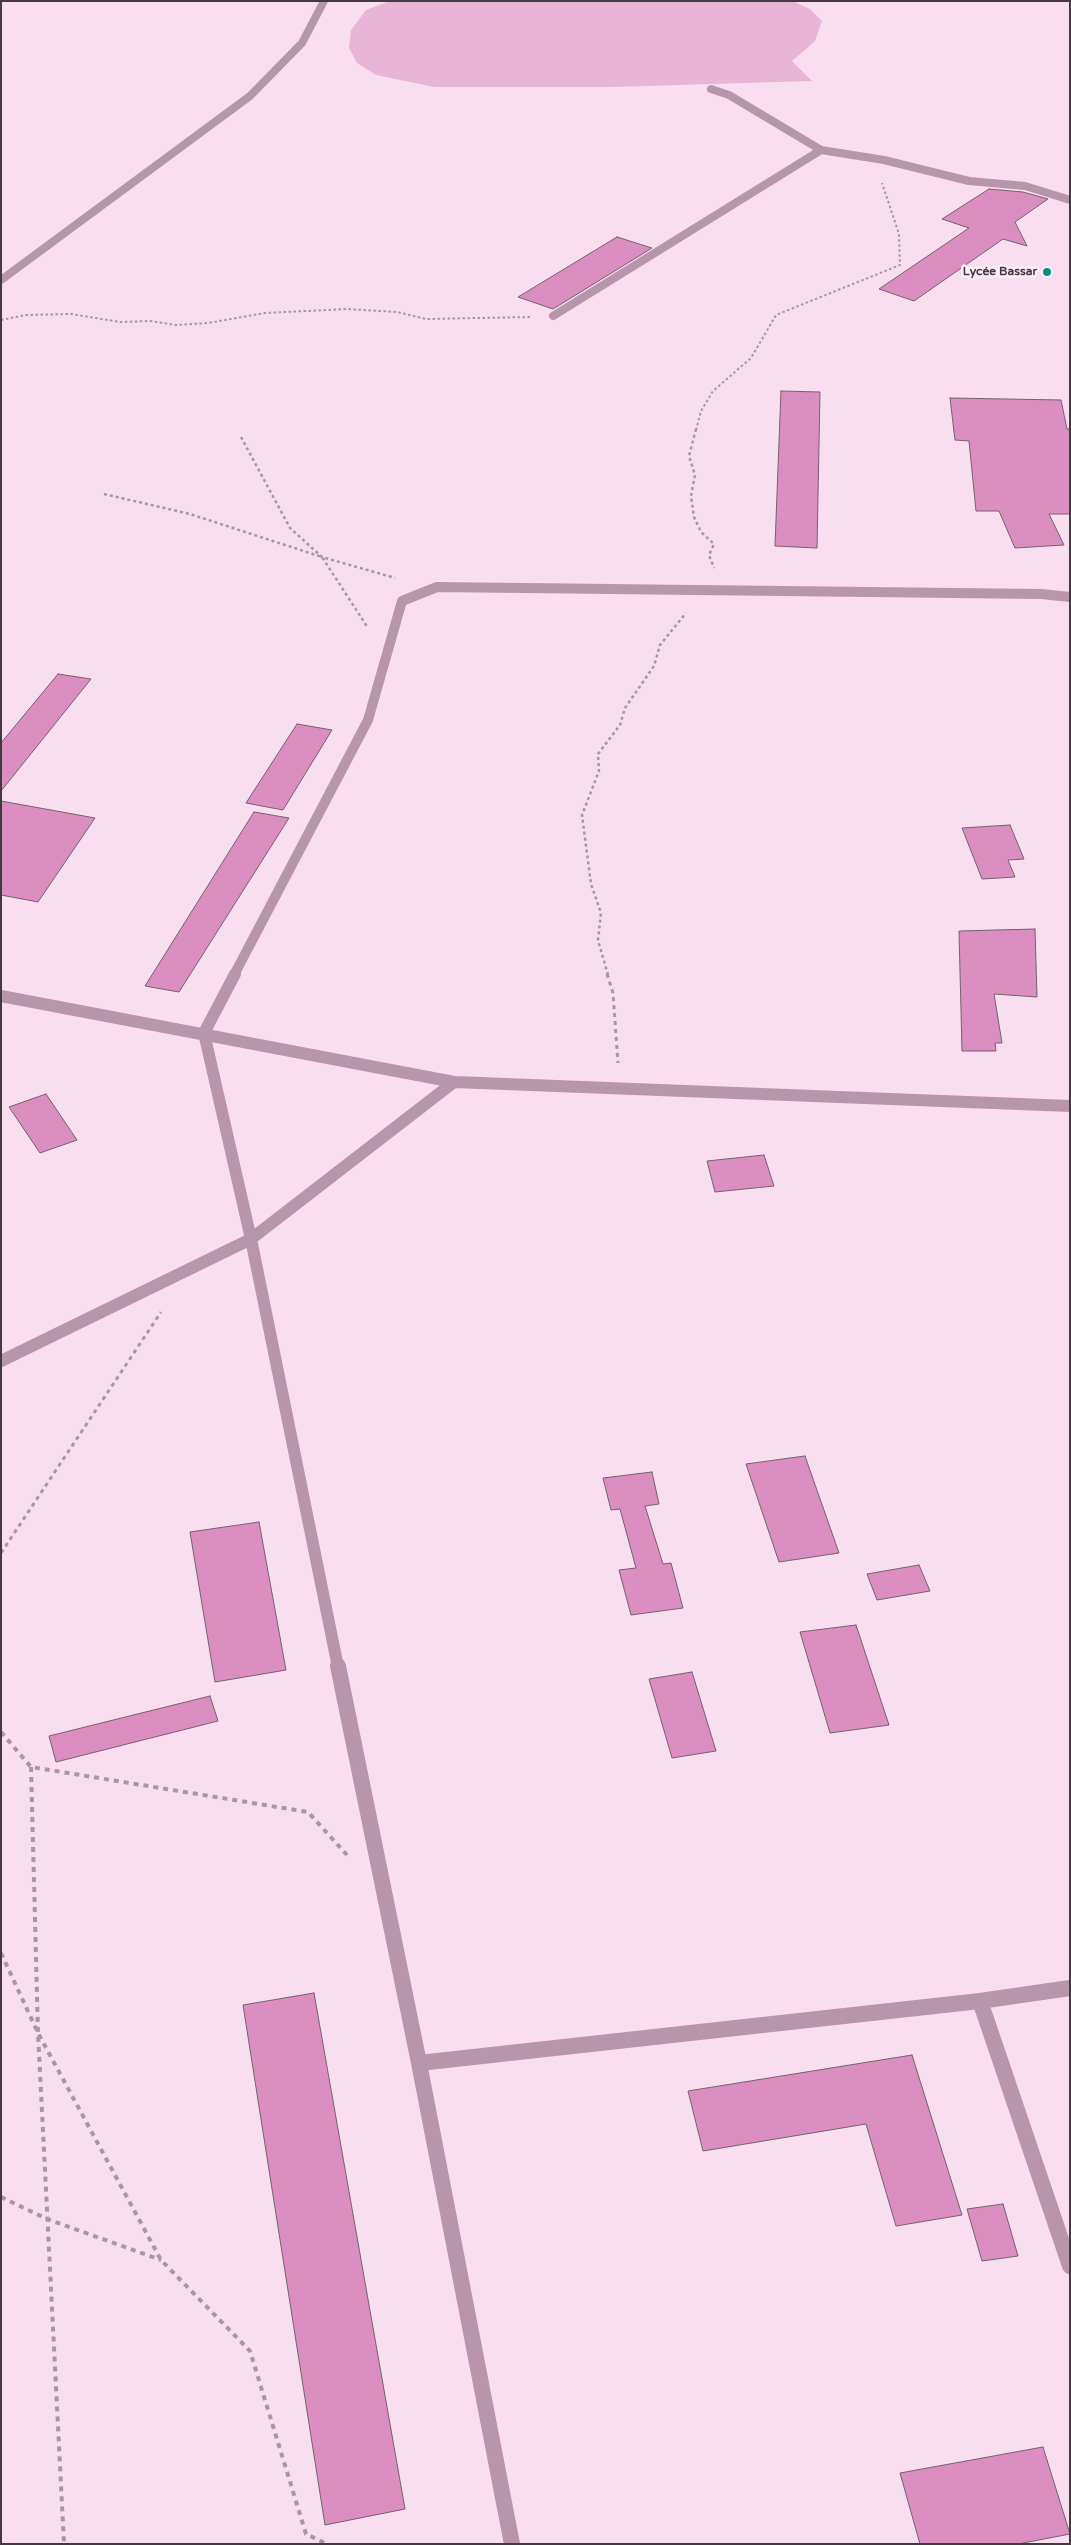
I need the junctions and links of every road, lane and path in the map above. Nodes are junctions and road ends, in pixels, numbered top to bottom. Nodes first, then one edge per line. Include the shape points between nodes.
1 (324, 1) edge
2 (712, 89) dead end
3 (821, 150) junction
4 (1070, 200) edge
5 (1, 280) edge
6 (553, 316) joint
7 (1, 320) edge
8 (241, 437) dead end
9 (104, 494) dead end
10 (322, 558) junction
11 (438, 587) junction
12 (1070, 596) edge
13 (387, 655) junction
14 (1, 996) edge
15 (204, 1033) junction
16 (454, 1082) junction
17 (1070, 1106) edge
18 (251, 1239) junction
19 (162, 1310) dead end
20 (1, 1361) edge
21 (1, 1553) edge
22 (1, 1732) edge
23 (31, 1767) junction
24 (353, 1861) dead end
25 (1, 1953) edge
26 (1070, 1988) edge
27 (980, 2001) junction
28 (38, 2033) junction
29 (419, 2063) junction
30 (1, 2197) edge
31 (47, 2219) junction
32 (161, 2260) junction
33 (1070, 2266) edge
34 (64, 2544) edge
35 (327, 2544) edge
36 (512, 2544) edge

1 - 5 street via 302,43 250,96
2 - 3 street via 729,95
3 - 4 street via 884,160 969,181 1025,186
3 - 6 street
6 - 7 path via 426,319 397,312 347,309 265,313 176,325 150,321 120,322 71,314 25,315
8 - 10 path via 290,528
9 - 10 path via 190,514
10 - 11 path
10 - 13 path
11 - 12 street
11 - 13 street via 402,601
13 - 15 street via 368,720
14 - 15 street
15 - 16 street
15 - 18 street
16 - 17 street
16 - 18 street
18 - 20 street
18 - 29 street
19 - 21 path
22 - 23 path
23 - 24 path via 308,1812
23 - 28 path
25 - 28 path
26 - 27 street
27 - 29 street
27 - 33 street
28 - 31 path
28 - 32 path
29 - 36 street
30 - 31 path
31 - 32 path
31 - 34 path
32 - 35 path via 250,2351 306,2534

